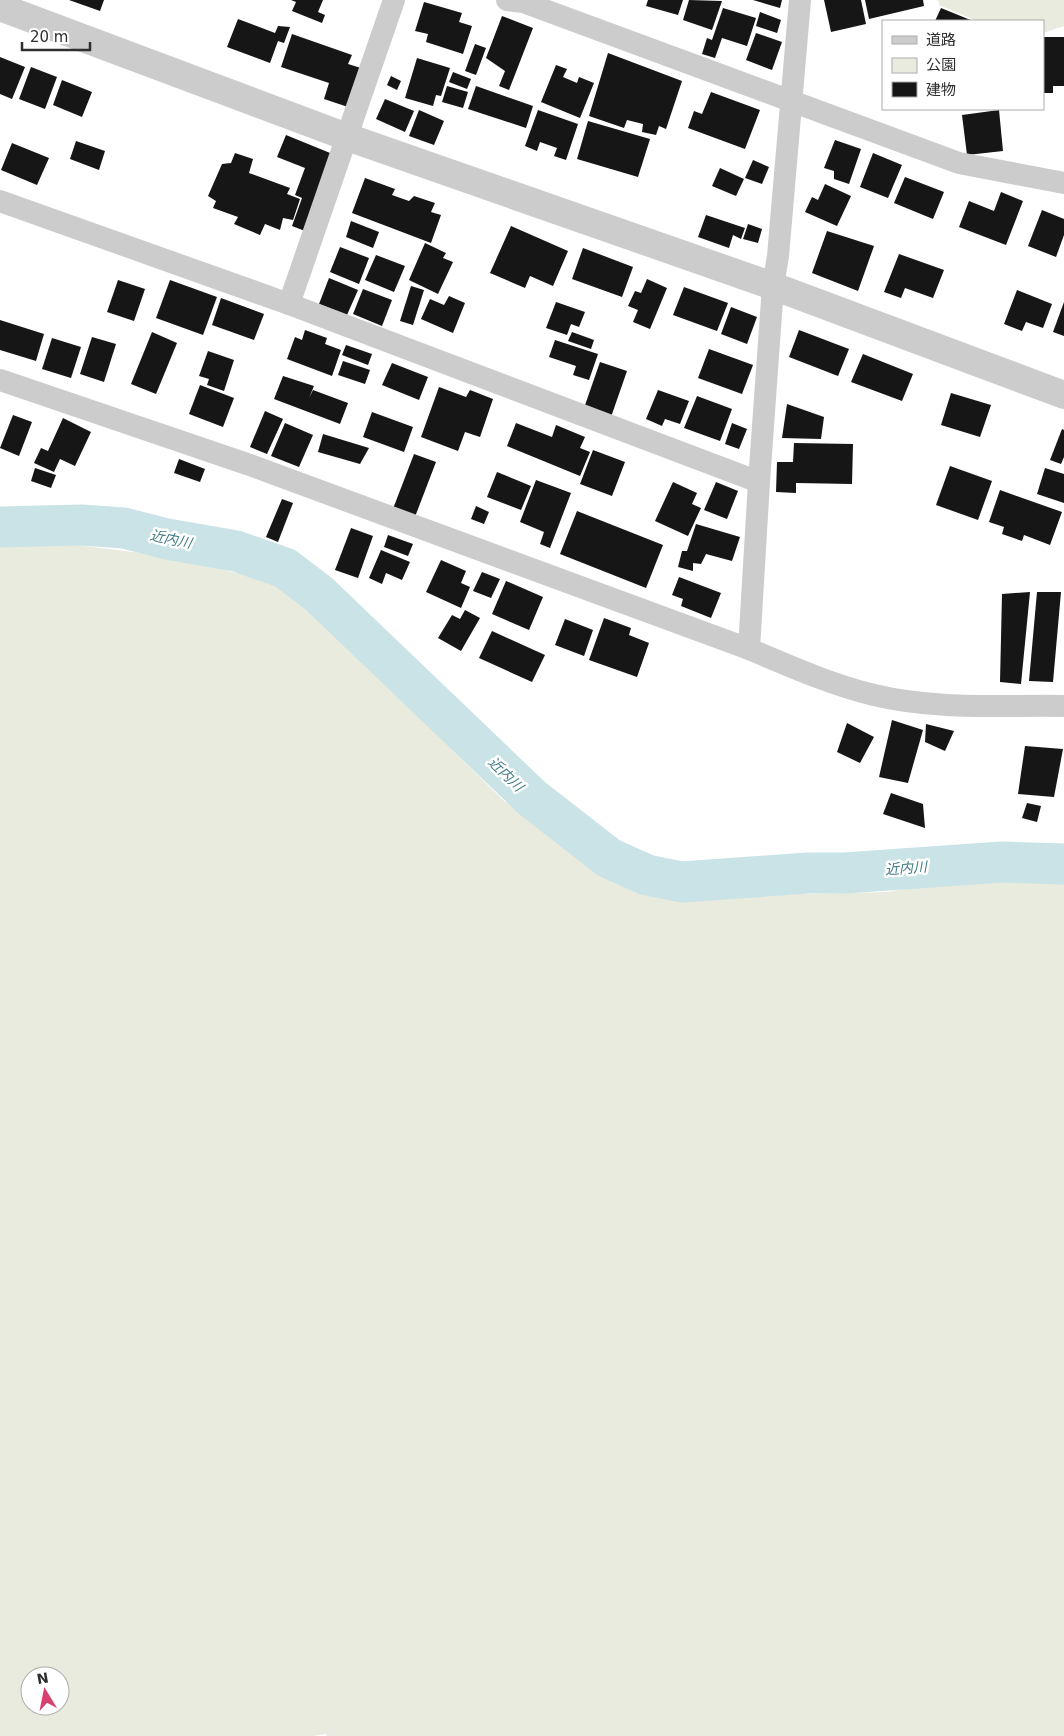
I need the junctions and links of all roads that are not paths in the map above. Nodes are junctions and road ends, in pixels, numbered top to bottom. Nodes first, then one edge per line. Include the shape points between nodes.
1 (394, 0) edge
2 (800, 0) edge
3 (518, 1) edge
4 (0, 7) edge
5 (791, 102) junction
6 (347, 137) junction
7 (1064, 183) edge
8 (0, 201) edge
9 (773, 286) junction
10 (289, 304) junction
11 (0, 380) edge
12 (1064, 395) edge
13 (759, 482) junction
14 (749, 649) junction
15 (1064, 706) edge

1 - 6 street
2 - 5 street
3 - 5 street
4 - 6 street
5 - 7 street via 959,163
5 - 9 street
6 - 9 street
6 - 10 street
8 - 10 street
9 - 12 street
9 - 13 street
10 - 13 street
11 - 14 street via 247,464
13 - 14 street
14 - 15 street via 800,672 874,695 934,704

